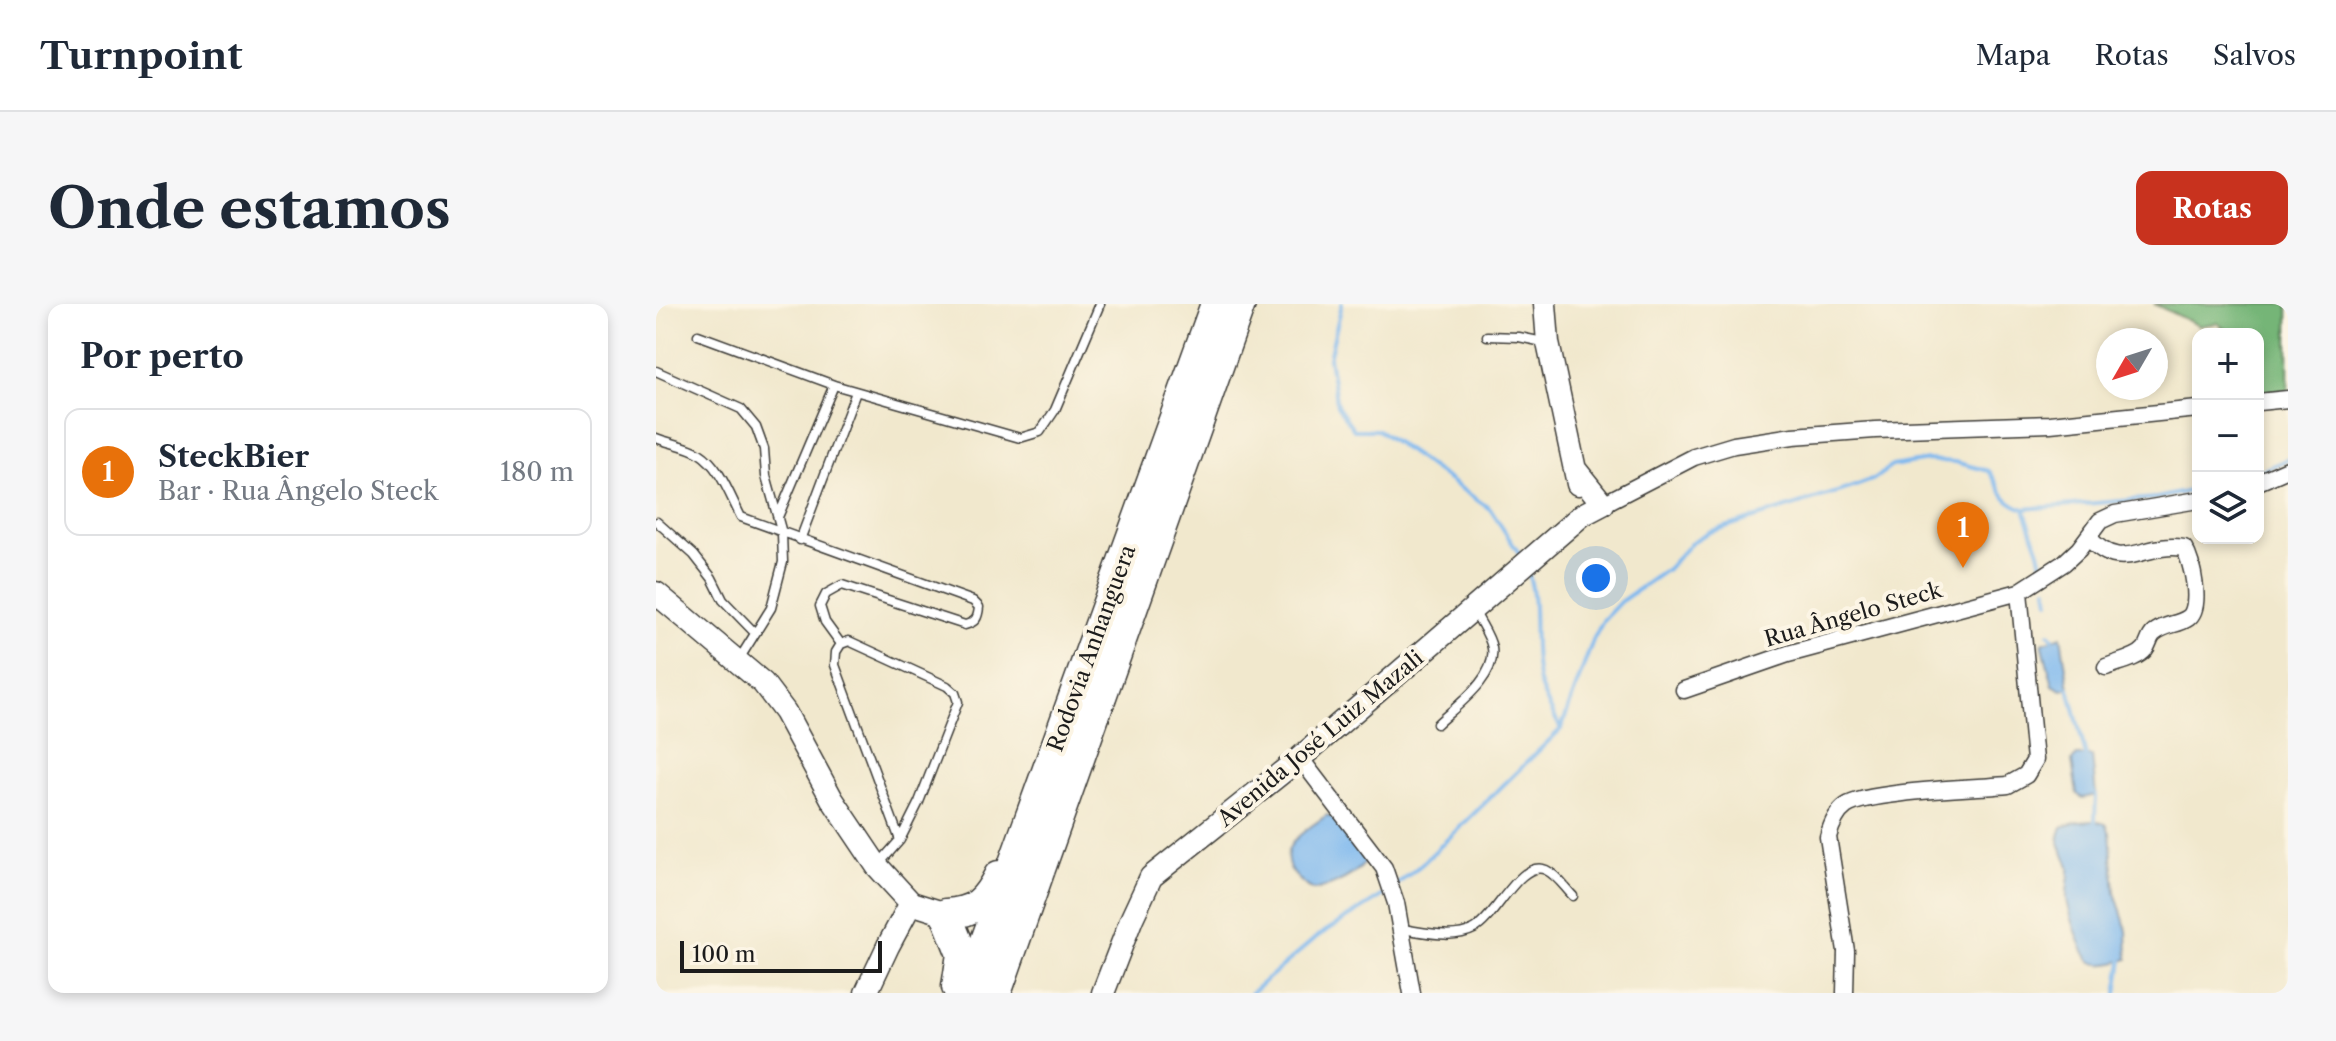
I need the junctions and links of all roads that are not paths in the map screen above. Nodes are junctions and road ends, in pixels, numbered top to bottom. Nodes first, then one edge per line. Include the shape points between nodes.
1 (1100, 304) edge
2 (1216, 304) edge
3 (1240, 304) edge
4 (1545, 304) edge
5 (698, 335) dead end
6 (1487, 336) dead end
7 (1548, 343) junction
8 (656, 371) edge
9 (834, 385) junction
10 (856, 392) junction
11 (2288, 399) edge
12 (2264, 401) edge
13 (2192, 410) edge
14 (656, 438) edge
15 (1575, 469) junction
16 (2288, 469) edge
17 (2264, 479) edge
18 (2192, 501) edge
19 (1603, 504) junction
20 (1582, 515) junction
21 (778, 518) junction
22 (657, 522) edge
23 (782, 533) junction
24 (2088, 537) junction
25 (800, 540) junction
26 (2019, 592) junction
27 (656, 593) edge
28 (1473, 608) junction
29 (755, 633) junction
30 (841, 644) junction
31 (738, 661) junction
32 (2106, 667) dead end
33 (1684, 690) dead end
34 (1437, 724) dead end
35 (1300, 758) junction
36 (1038, 794) junction
37 (900, 840) junction
38 (877, 866) junction
39 (1573, 896) dead end
40 (911, 903) junction
41 (946, 914) junction
42 (1400, 929) junction
43 (866, 993) edge
44 (956, 993) edge
45 (967, 993) edge
46 (996, 993) edge
47 (1103, 993) edge
48 (1412, 993) edge
49 (1845, 993) edge

1 - 10 lane via 1055,410 1040,432 1020,438
2 - 36 highway, Rodovia Anhanguera
3 - 46 highway, Rodovia Anhanguera
4 - 7 main road
5 - 9 lane
6 - 7 lane
7 - 15 main road
8 - 21 lane via 741,409 756,427
9 - 10 lane
9 - 21 lane
10 - 25 lane
11 - 12 street
13 - 19 street via 2050,424 1806,435 1734,445 1694,457
14 - 23 lane via 698,452 722,480 741,517
15 - 19 main road
15 - 20 main road
16 - 17 street
18 - 24 street, Rua Ângelo Steck via 2115,514 2100,521
19 - 20 main road, Avenida José Luiz Mazali
20 - 28 main road, Avenida José Luiz Mazali
21 - 23 lane
22 - 29 lane via 694,555 723,600
23 - 25 lane
23 - 29 lane via 783,562 771,608
24 - 26 street, Rua Ângelo Steck via 2064,563
24 - 32 street via 2112,556 2184,548 2196,601 2193,613 2151,635 2138,655
25 - 30 lane via 979,607 978,617 965,625 842,585 826,594 820,606
26 - 33 street, Rua Ângelo Steck via 1818,645
26 - 49 street via 2035,760 2026,775 2008,785 1873,797 1847,805 1831,823 1828,837 1846,951
27 - 31 main road
28 - 34 lane via 1492,648 1488,673
28 - 35 main road, Avenida José Luiz Mazali
29 - 31 lane
30 - 37 lane via 835,665
30 - 37 lane via 849,641 947,686 958,702
31 - 38 main road via 785,712 832,799
35 - 42 street via 1384,868
35 - 47 main road, Avenida José Luiz Mazali via 1151,877
36 - 41 highway via 990,894 964,913
36 - 45 highway, Rodovia Anhanguera
37 - 38 lane
38 - 40 main road
39 - 42 lane via 1553,875 1534,869 1521,876 1475,929 1455,935
40 - 41 main road
40 - 43 main road
41 - 44 highway via 962,954
42 - 48 street

